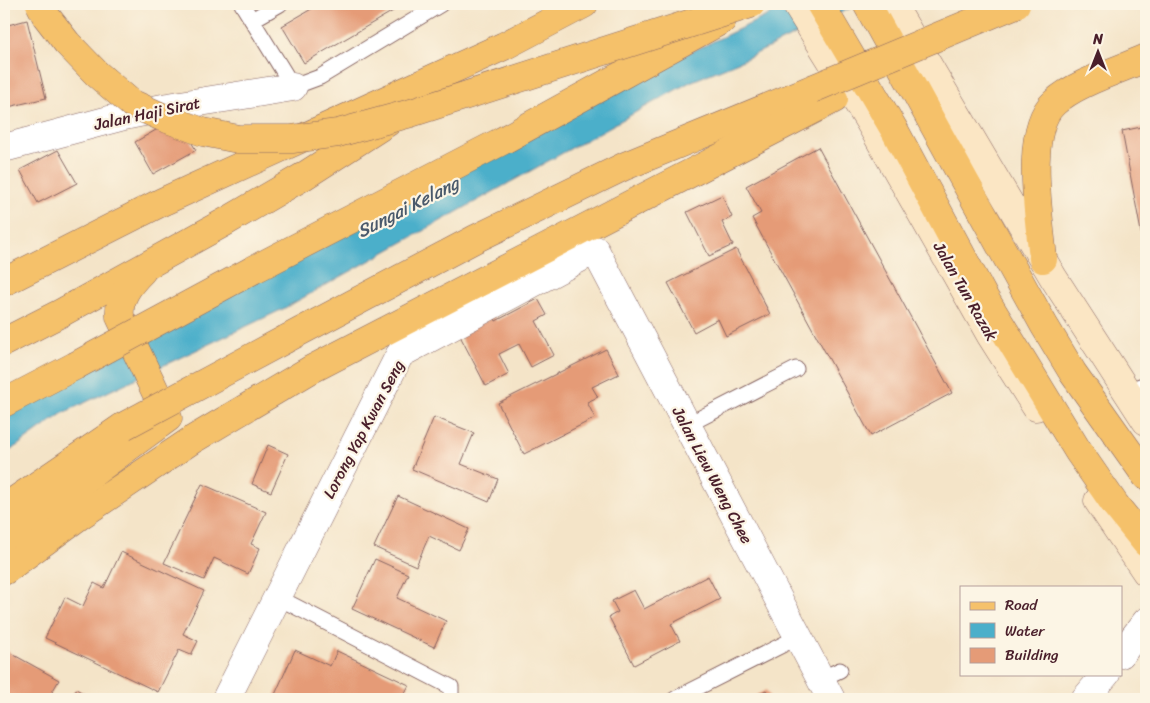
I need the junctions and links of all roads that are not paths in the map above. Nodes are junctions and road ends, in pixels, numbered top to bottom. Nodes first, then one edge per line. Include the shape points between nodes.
1 (40, 4) edge
2 (242, 4) edge
3 (280, 4) edge
4 (441, 4) edge
5 (584, 4) edge
6 (752, 4) edge
7 (796, 4) edge
8 (820, 4) edge
9 (867, 4) edge
10 (892, 4) edge
11 (1016, 4) edge
12 (252, 20) junction
13 (504, 46) junction
14 (1146, 58) edge
15 (293, 87) junction
16 (4, 148) edge
17 (595, 250) joint
18 (1043, 259) junction
19 (151, 263) junction
20 (4, 282) edge
21 (61, 313) junction
22 (120, 317) junction
23 (4, 342) edge
24 (796, 369) dead end
25 (1136, 388) edge
26 (4, 403) edge
27 (1146, 422) edge
28 (687, 425) junction
29 (1146, 476) edge
30 (4, 508) edge
31 (4, 541) edge
32 (1146, 543) edge
33 (4, 570) edge
34 (1146, 572) edge
35 (276, 597) junction
36 (1146, 622) edge
37 (798, 637) junction
38 (1122, 653) edge
39 (1104, 676) edge
40 (831, 683) edge
41 (226, 699) edge
42 (451, 699) edge
43 (675, 699) edge
44 (1085, 699) edge

1 - 6 main road, bridge via 67,43 132,103 203,132 238,139 292,139 338,134
2 - 12 lane
3 - 12 lane
4 - 15 lane via 320,77
5 - 13 main road
6 - 26 main road, bridge via 502,141
7 - 34 main road, Jalan Tun Razak via 858,103 991,336
8 - 32 main road, Jalan Tun Razak via 895,131 994,313 1078,451
9 - 29 main road via 1044,325 1073,373
10 - 18 main road
11 - 30 main road, bridge via 625,166 475,239 124,426
11 - 33 main road, bridge via 310,370 192,440
12 - 15 lane
13 - 19 main road, bridge via 304,176
13 - 20 main road, bridge via 162,202
14 - 18 main road via 1069,92 1052,104 1042,120 1035,162
15 - 16 street, Jalan Haji Sirat via 124,116
17 - 28 street, Jalan Liew Weng Chee
17 - 35 street, Lorong Yap Kwan Seng via 400,354
18 - 25 main road
19 - 21 main road
19 - 22 main road via 124,293
21 - 22 main road via 92,310
21 - 23 main road
22 - 31 main road, bridge via 168,418
24 - 28 lane
25 - 27 main road
28 - 37 street, Jalan Liew Weng Chee
35 - 41 street, Lorong Yap Kwan Seng
35 - 42 lane via 451,687
36 - 38 street
37 - 40 street, Jalan Liew Weng Chee
37 - 43 lane
39 - 44 street

